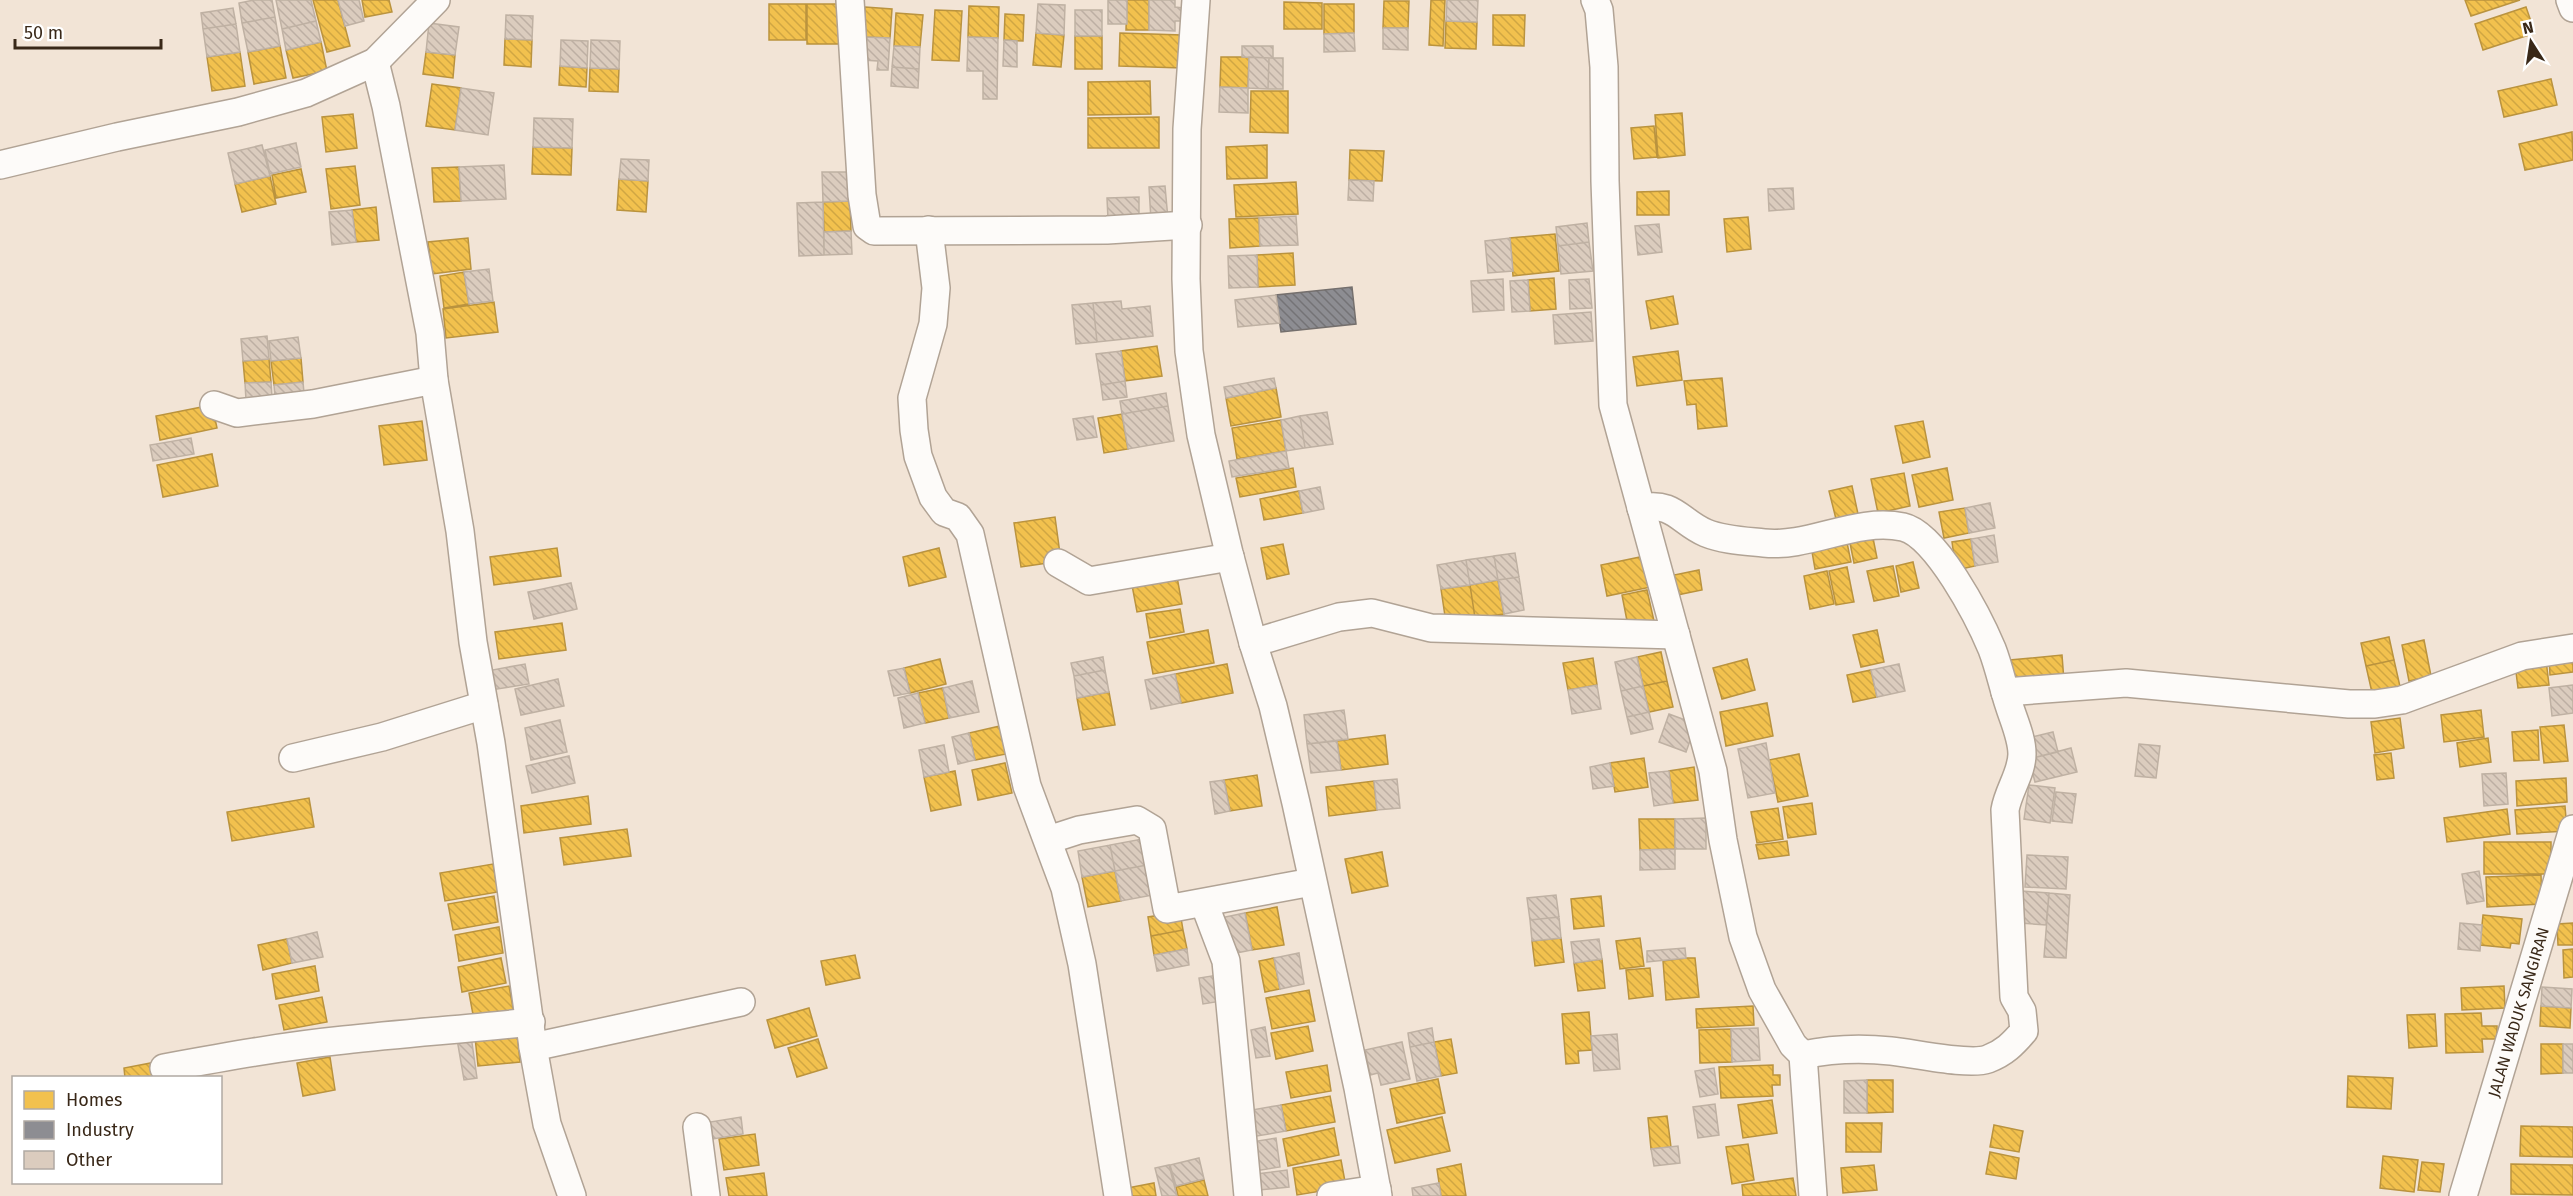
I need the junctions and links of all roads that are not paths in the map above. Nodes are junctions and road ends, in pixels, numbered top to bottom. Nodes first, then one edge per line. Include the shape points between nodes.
1 (436, 0) edge
2 (850, 0) edge
3 (1196, 0) edge
4 (1595, 0) edge
5 (2570, 0) edge
6 (2573, 8) edge
7 (375, 62) junction
8 (0, 165) edge
9 (1188, 225) junction
10 (929, 230) junction
11 (434, 380) junction
12 (214, 405) dead end
13 (1641, 508) junction
14 (1230, 557) junction
15 (1058, 563) dead end
16 (1676, 635) junction
17 (1253, 643) junction
18 (2573, 648) edge
19 (2005, 692) junction
20 (484, 705) junction
21 (293, 759) dead end
22 (2573, 829) edge
23 (1048, 840) junction
24 (1312, 882) junction
25 (1204, 903) junction
26 (741, 1002) dead end
27 (532, 1034) junction
28 (1803, 1055) junction
29 (164, 1068) dead end
30 (697, 1127) dead end
31 (1377, 1192) edge
32 (572, 1196) edge
33 (706, 1196) edge
34 (1118, 1196) edge
35 (1248, 1196) edge
36 (1331, 1196) edge
37 (1813, 1196) edge
38 (2463, 1196) edge

1 - 7 street
2 - 10 street via 867,226 881,233
3 - 9 street via 1187,129
4 - 13 street via 1604,67 1613,405
5 - 6 street
7 - 8 street via 306,93 249,109
7 - 11 street via 430,333
9 - 10 street via 1107,230
9 - 14 street via 1189,351 1200,435
10 - 23 street via 936,288 933,324 912,398 918,456 933,497 944,512 958,517 970,534 1027,786
11 - 12 street via 313,404 237,413
11 - 20 street
13 - 16 street
13 - 19 street via 1654,505 1672,510 1705,533 1781,545 1869,525 1904,527 1928,542 1944,562 1992,649
14 - 15 street via 1089,581
14 - 17 street
16 - 17 street via 1431,628 1372,613 1339,617
16 - 28 street via 1713,771 1743,937 1762,990 1793,1045
17 - 24 street via 1273,706
18 - 19 street via 2522,656 2402,700 2375,704 2126,683
19 - 28 street via 2022,755 2005,810 2014,997 2022,1011 2024,1031 2009,1048 1985,1060 1931,1058 1890,1050
20 - 21 street via 382,737
20 - 27 street
22 - 38 street, JALAN WADUK SANGIRAN
23 - 25 street via 1079,830 1143,822 1152,829 1167,909
23 - 34 street via 1065,888 1082,964
24 - 25 street
24 - 31 street
25 - 35 street via 1226,961
26 - 27 street
27 - 29 street via 421,1034 344,1040
27 - 32 street via 547,1124
28 - 37 street
30 - 33 street
31 - 36 street

